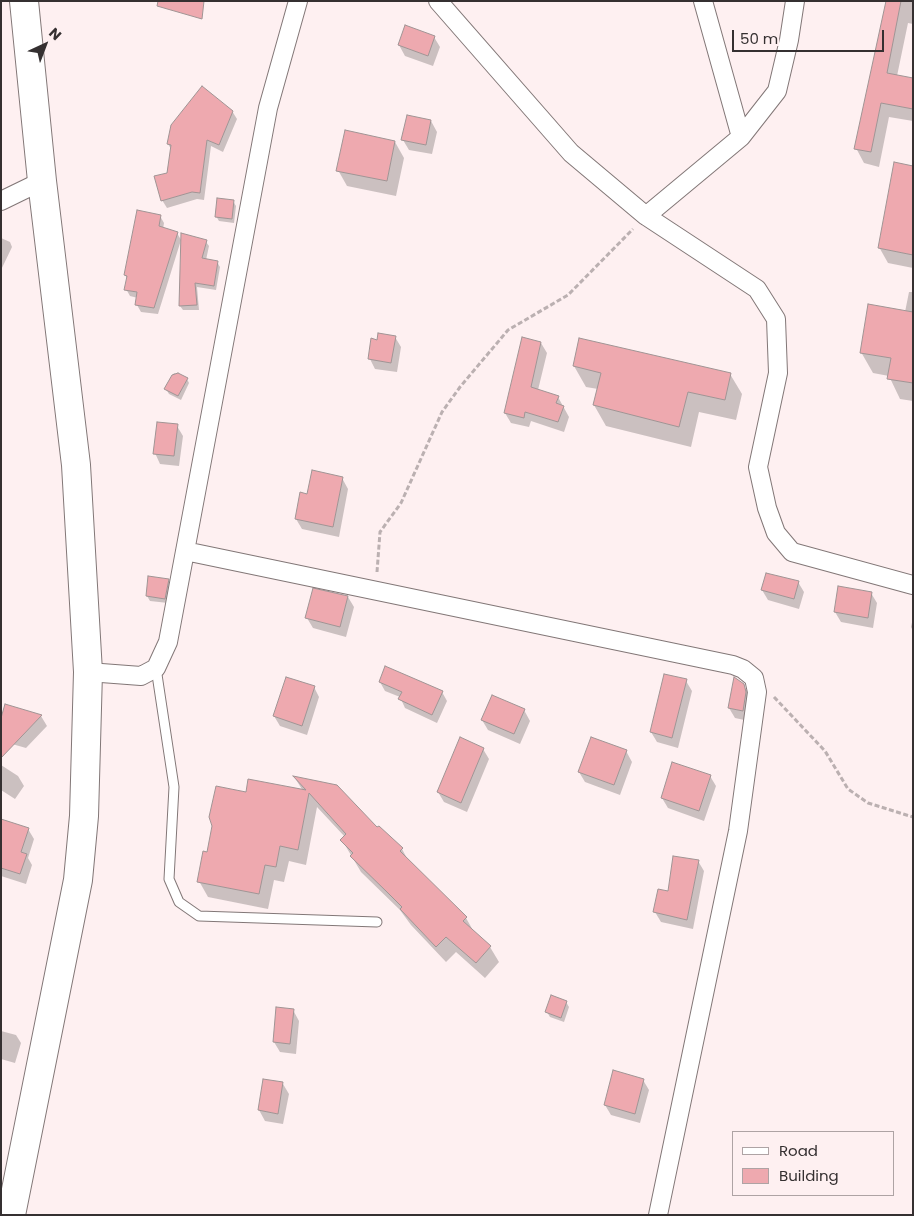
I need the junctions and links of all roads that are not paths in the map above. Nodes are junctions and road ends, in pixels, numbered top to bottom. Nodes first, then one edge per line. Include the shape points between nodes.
1 (24, 1) edge
2 (298, 1) edge
3 (438, 1) edge
4 (703, 1) edge
5 (795, 1) edge
6 (741, 137) junction
7 (42, 181) junction
8 (1, 201) edge
9 (646, 216) junction
10 (185, 551) junction
11 (913, 585) edge
12 (156, 668) junction
13 (88, 672) junction
14 (377, 922) dead end
15 (11, 1215) edge
16 (658, 1215) edge

1 - 7 main road
2 - 10 street via 268,108
3 - 9 street via 571,153
4 - 6 street
5 - 6 street via 777,91
6 - 9 street
7 - 8 street
7 - 13 main road via 76,465
9 - 11 street via 757,289 776,319 778,373 758,467 776,533 792,552
10 - 12 street via 168,642
10 - 16 street via 733,665 754,678 757,692 738,831
12 - 13 street via 140,676
12 - 14 lane via 174,787 169,879 179,902 199,916
13 - 15 main road via 84,816 78,880

